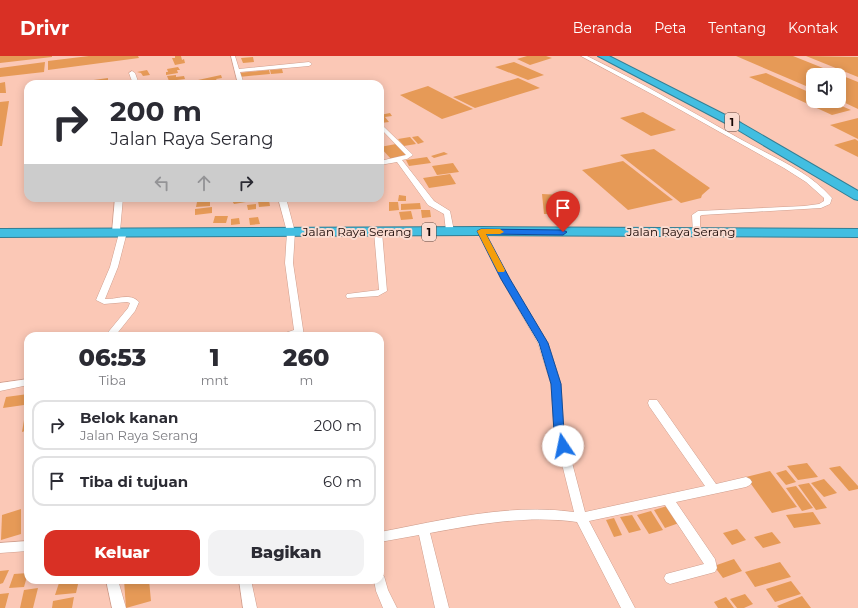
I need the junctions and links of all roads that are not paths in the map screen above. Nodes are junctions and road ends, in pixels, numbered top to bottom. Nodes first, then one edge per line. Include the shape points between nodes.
1 (203, 56) edge
2 (206, 56) edge
3 (233, 56) edge
4 (582, 56) edge
5 (602, 56) edge
6 (619, 56) edge
7 (309, 64) dead end
8 (237, 71) junction
9 (132, 73) dead end
10 (135, 80) edge
11 (240, 80) edge
12 (384, 128) edge
13 (398, 159) junction
14 (818, 160) dead end
15 (384, 162) edge
16 (858, 196) edge
17 (120, 202) edge
18 (283, 202) edge
19 (450, 231) junction
20 (481, 231) junction
21 (120, 232) junction
22 (291, 232) junction
23 (378, 232) junction
24 (696, 232) junction
25 (0, 233) edge
26 (858, 233) edge
27 (350, 296) dead end
28 (113, 332) edge
29 (299, 332) edge
30 (24, 383) edge
31 (0, 387) edge
32 (653, 403) dead end
33 (746, 482) dead end
34 (714, 490) junction
35 (668, 500) junction
36 (581, 518) junction
37 (424, 528) junction
38 (384, 536) edge
39 (24, 546) edge
40 (0, 548) edge
41 (670, 578) dead end
42 (113, 584) edge
43 (245, 584) edge
44 (381, 584) edge
45 (119, 608) edge
46 (250, 608) edge
47 (390, 608) edge
48 (442, 608) edge
49 (628, 608) edge

1 - 2 street
3 - 8 street
4 - 24 street via 669,101 782,165 809,181 828,198 828,202 813,207 701,212 696,215
5 - 16 highway, 1 via 737,125
6 - 14 highway, 1 via 751,122
7 - 8 street
8 - 11 street
9 - 10 street
12 - 13 street via 410,155
13 - 15 street
13 - 19 street via 431,202 447,214
17 - 21 street
18 - 22 street
19 - 20 highway, Jalan Raya Serang / 1
19 - 23 highway, Jalan Raya Serang / 1
20 - 24 highway, Jalan Raya Serang / 1
20 - 36 street via 505,279 543,343 550,362 556,384 559,432
21 - 22 highway, Jalan Raya Serang / 1
21 - 25 highway, Jalan Raya Serang / 1
21 - 28 street via 114,267 100,300 135,302
22 - 23 highway, Jalan Raya Serang / 1
22 - 29 street via 289,263
23 - 27 street via 383,291
24 - 26 highway, Jalan Raya Serang / 1
30 - 31 street
32 - 34 street
33 - 34 street
34 - 35 street
35 - 36 street
35 - 41 street via 711,563 711,568
36 - 37 street via 552,514 489,517
36 - 49 street
37 - 38 street
37 - 48 street
39 - 40 street
42 - 45 street
43 - 46 street
44 - 47 street

